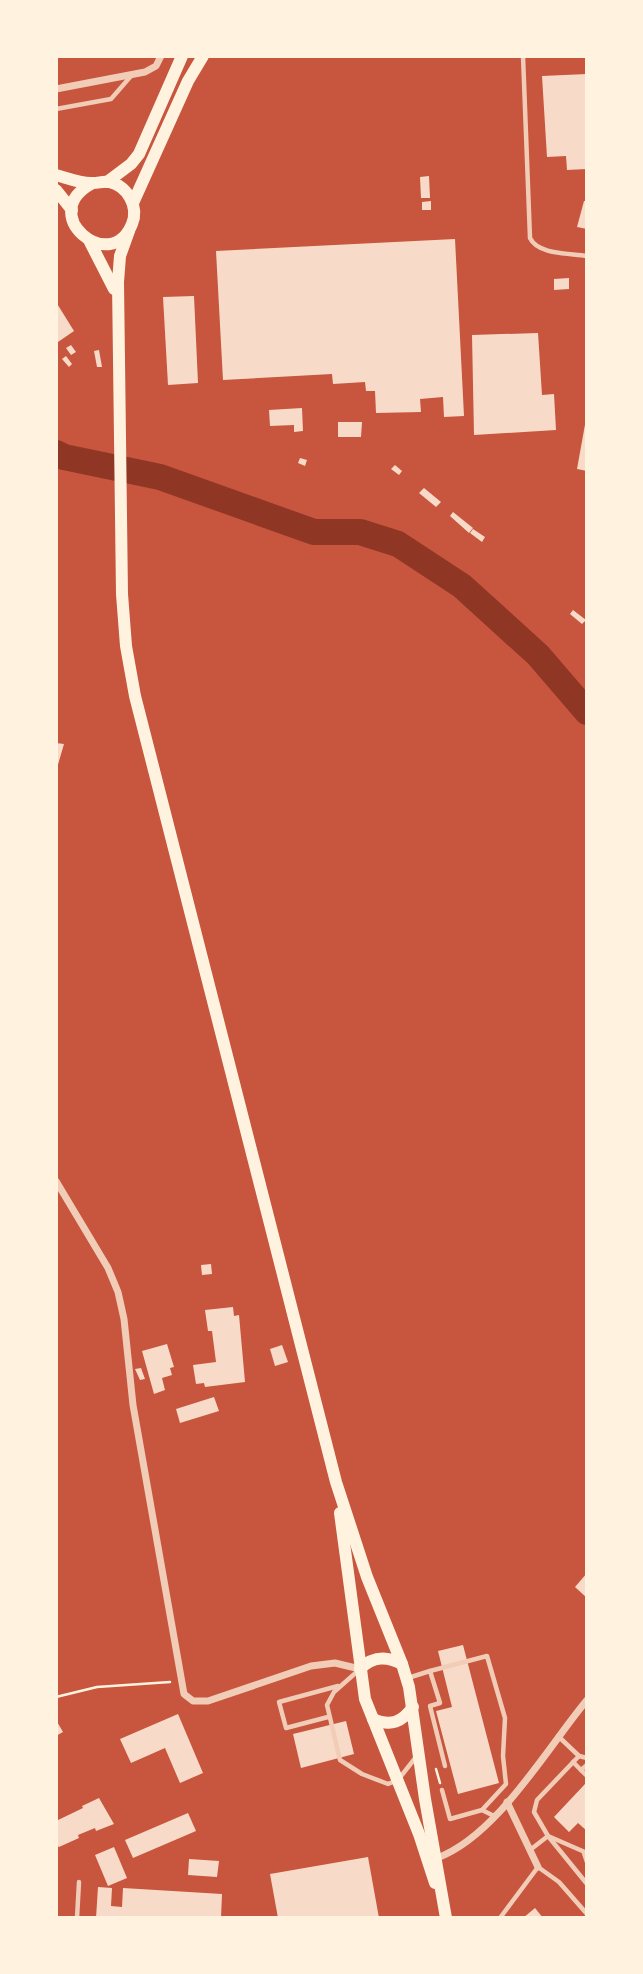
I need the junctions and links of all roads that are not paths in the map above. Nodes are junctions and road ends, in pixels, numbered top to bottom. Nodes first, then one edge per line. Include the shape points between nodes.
1 (182, 56) edge
2 (203, 56) edge
3 (523, 56) edge
4 (160, 59) edge
5 (131, 75) junction
6 (56, 89) edge
7 (56, 109) edge
8 (56, 175) edge
9 (107, 182) junction
10 (93, 183) junction
11 (56, 190) edge
12 (133, 203) junction
13 (72, 210) junction
14 (129, 231) junction
15 (90, 242) junction
16 (587, 256) edge
17 (118, 303) junction
18 (56, 1181) edge
19 (336, 1482) junction
20 (402, 1664) junction
21 (360, 1669) junction
22 (430, 1671) junction
23 (407, 1678) junction
24 (340, 1686) junction
25 (587, 1700) edge
26 (412, 1707) junction
27 (328, 1717) junction
28 (373, 1719) junction
29 (558, 1736) junction
30 (418, 1754) junction
31 (579, 1756) junction
32 (587, 1758) edge
33 (573, 1762) junction
34 (587, 1765) edge
35 (445, 1766) road end
36 (581, 1770) junction
37 (587, 1776) edge
38 (398, 1780) junction
39 (442, 1790) road end
40 (507, 1802) junction
41 (482, 1810) junction
42 (494, 1816) junction
43 (548, 1836) junction
44 (530, 1850) junction
45 (585, 1853) edge
46 (437, 1858) junction
47 (587, 1862) edge
48 (538, 1867) junction
49 (79, 1882) dead end
50 (587, 1884) edge
51 (443, 1902) junction
52 (587, 1914) edge
53 (77, 1918) edge
54 (446, 1918) edge
55 (500, 1918) edge

1 - 9 main road via 139,154
2 - 12 main road
3 - 16 lane via 530,240 543,249
4 - 5 street via 150,70
5 - 6 street
5 - 7 lane via 111,99
8 - 10 main road
9 - 10 main road
9 - 12 main road via 123,189
10 - 13 main road via 78,194
11 - 13 main road
12 - 14 main road
13 - 15 main road via 76,229
14 - 15 main road via 111,243
14 - 17 main road via 119,263
15 - 17 main road
17 - 19 main road via 121,594 128,654 143,730
18 - 21 street via 118,1292 133,1405 180,1680 187,1698 208,1701 311,1666 335,1663
19 - 20 main road via 366,1577
19 - 21 main road
20 - 21 main road via 378,1658
20 - 23 main road
21 - 24 lane
21 - 28 main road
22 - 23 lane
22 - 35 lane via 440,1703 430,1706
22 - 41 lane via 487,1656 505,1718 507,1782
23 - 26 main road
24 - 27 lane via 327,1705
24 - 27 lane via 279,1702 286,1728
25 - 29 street
26 - 28 main road via 394,1723
26 - 30 main road
27 - 38 lane via 342,1763 380,1783
28 - 38 main road
29 - 31 lane
29 - 40 street
30 - 38 lane
30 - 46 main road
31 - 32 lane
31 - 33 lane
33 - 36 lane
33 - 43 lane via 534,1806
34 - 36 lane
36 - 37 lane
38 - 51 main road
39 - 41 lane via 450,1819
40 - 42 street
40 - 44 street
41 - 42 lane
42 - 46 street via 459,1847
43 - 44 lane
43 - 45 lane
43 - 50 lane
44 - 48 street
45 - 47 lane
46 - 51 main road
48 - 52 lane via 559,1882
48 - 55 lane
49 - 53 lane
51 - 54 main road

